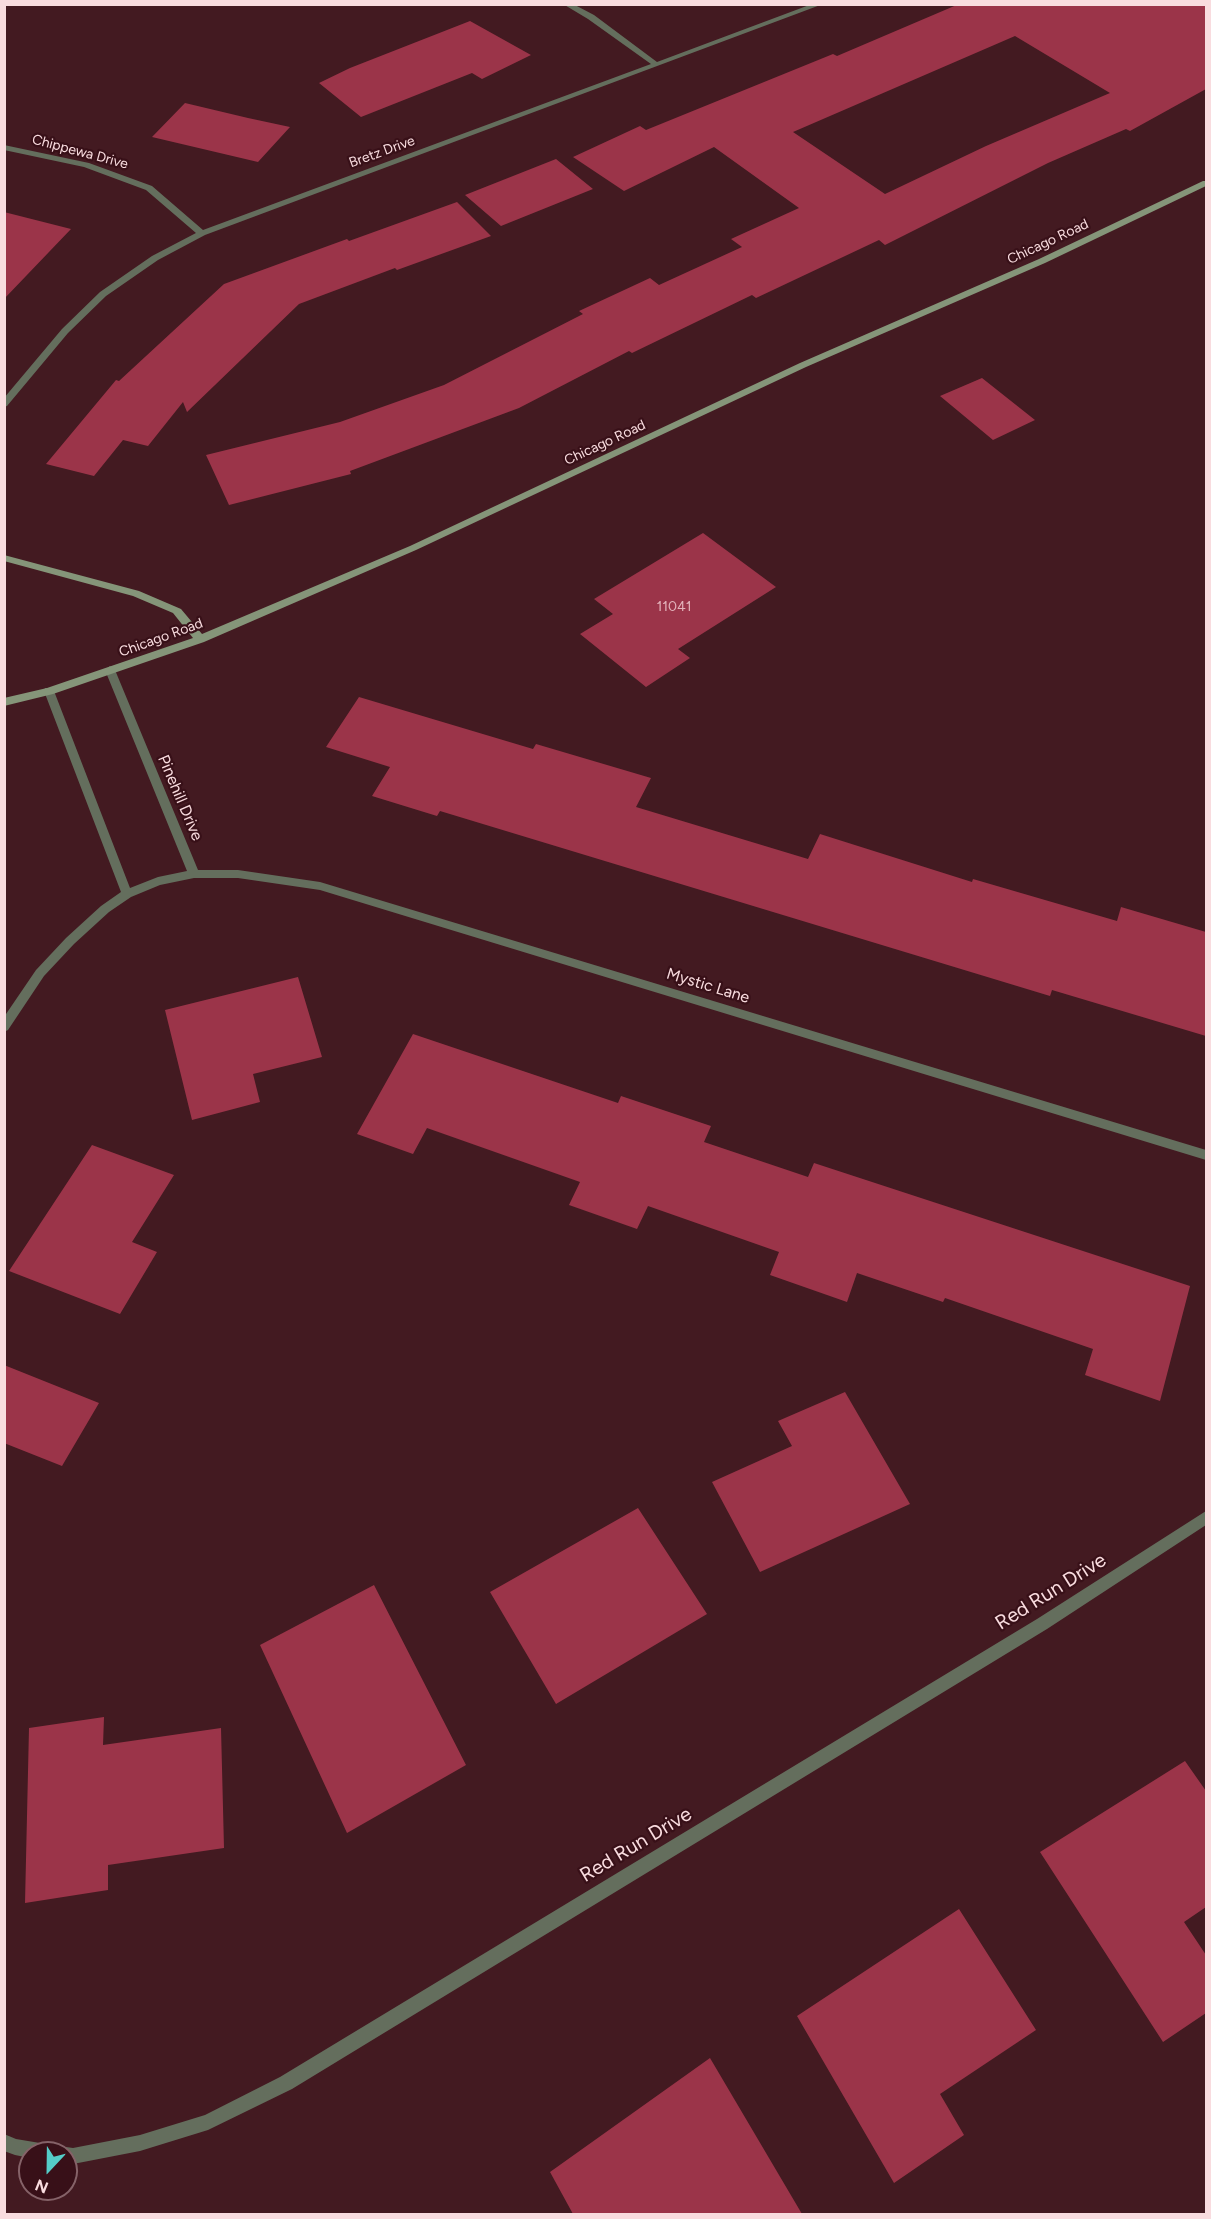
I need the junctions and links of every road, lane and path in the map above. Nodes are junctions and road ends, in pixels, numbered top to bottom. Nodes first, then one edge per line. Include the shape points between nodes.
1 (566, 4) edge
2 (820, 4) edge
3 (657, 65) junction
4 (4, 147) edge
5 (1206, 183) edge
6 (202, 233) junction
7 (4, 404) edge
8 (4, 558) edge
9 (200, 639) junction
10 (110, 670) junction
11 (49, 691) junction
12 (4, 702) edge
13 (194, 874) junction
14 (127, 894) junction
15 (4, 1027) edge
16 (1206, 1155) edge
17 (1206, 1518) edge
18 (4, 2142) edge
19 (18, 2147) edge
20 (78, 2155) edge

1 - 3 street via 591,17
2 - 3 street, Bretz Drive
3 - 6 street, Bretz Drive
4 - 6 street, Chippewa Drive via 86,165 149,188
5 - 9 street, Chicago Road via 1042,261 802,365 413,548
6 - 7 street, Bretz Drive via 155,258 103,294 65,331
8 - 9 street via 136,593 177,611
9 - 10 street, Chicago Road
10 - 11 street, Chicago Road
10 - 13 street, Pinehill Drive
11 - 12 street, Chicago Road
11 - 14 street
13 - 14 street via 158,881
13 - 16 street, Mystic Lane via 238,874 320,886
14 - 15 street via 62,949 40,973
17 - 20 street, Red Run Drive via 1041,1624 286,2083 208,2122 140,2143
18 - 19 street

